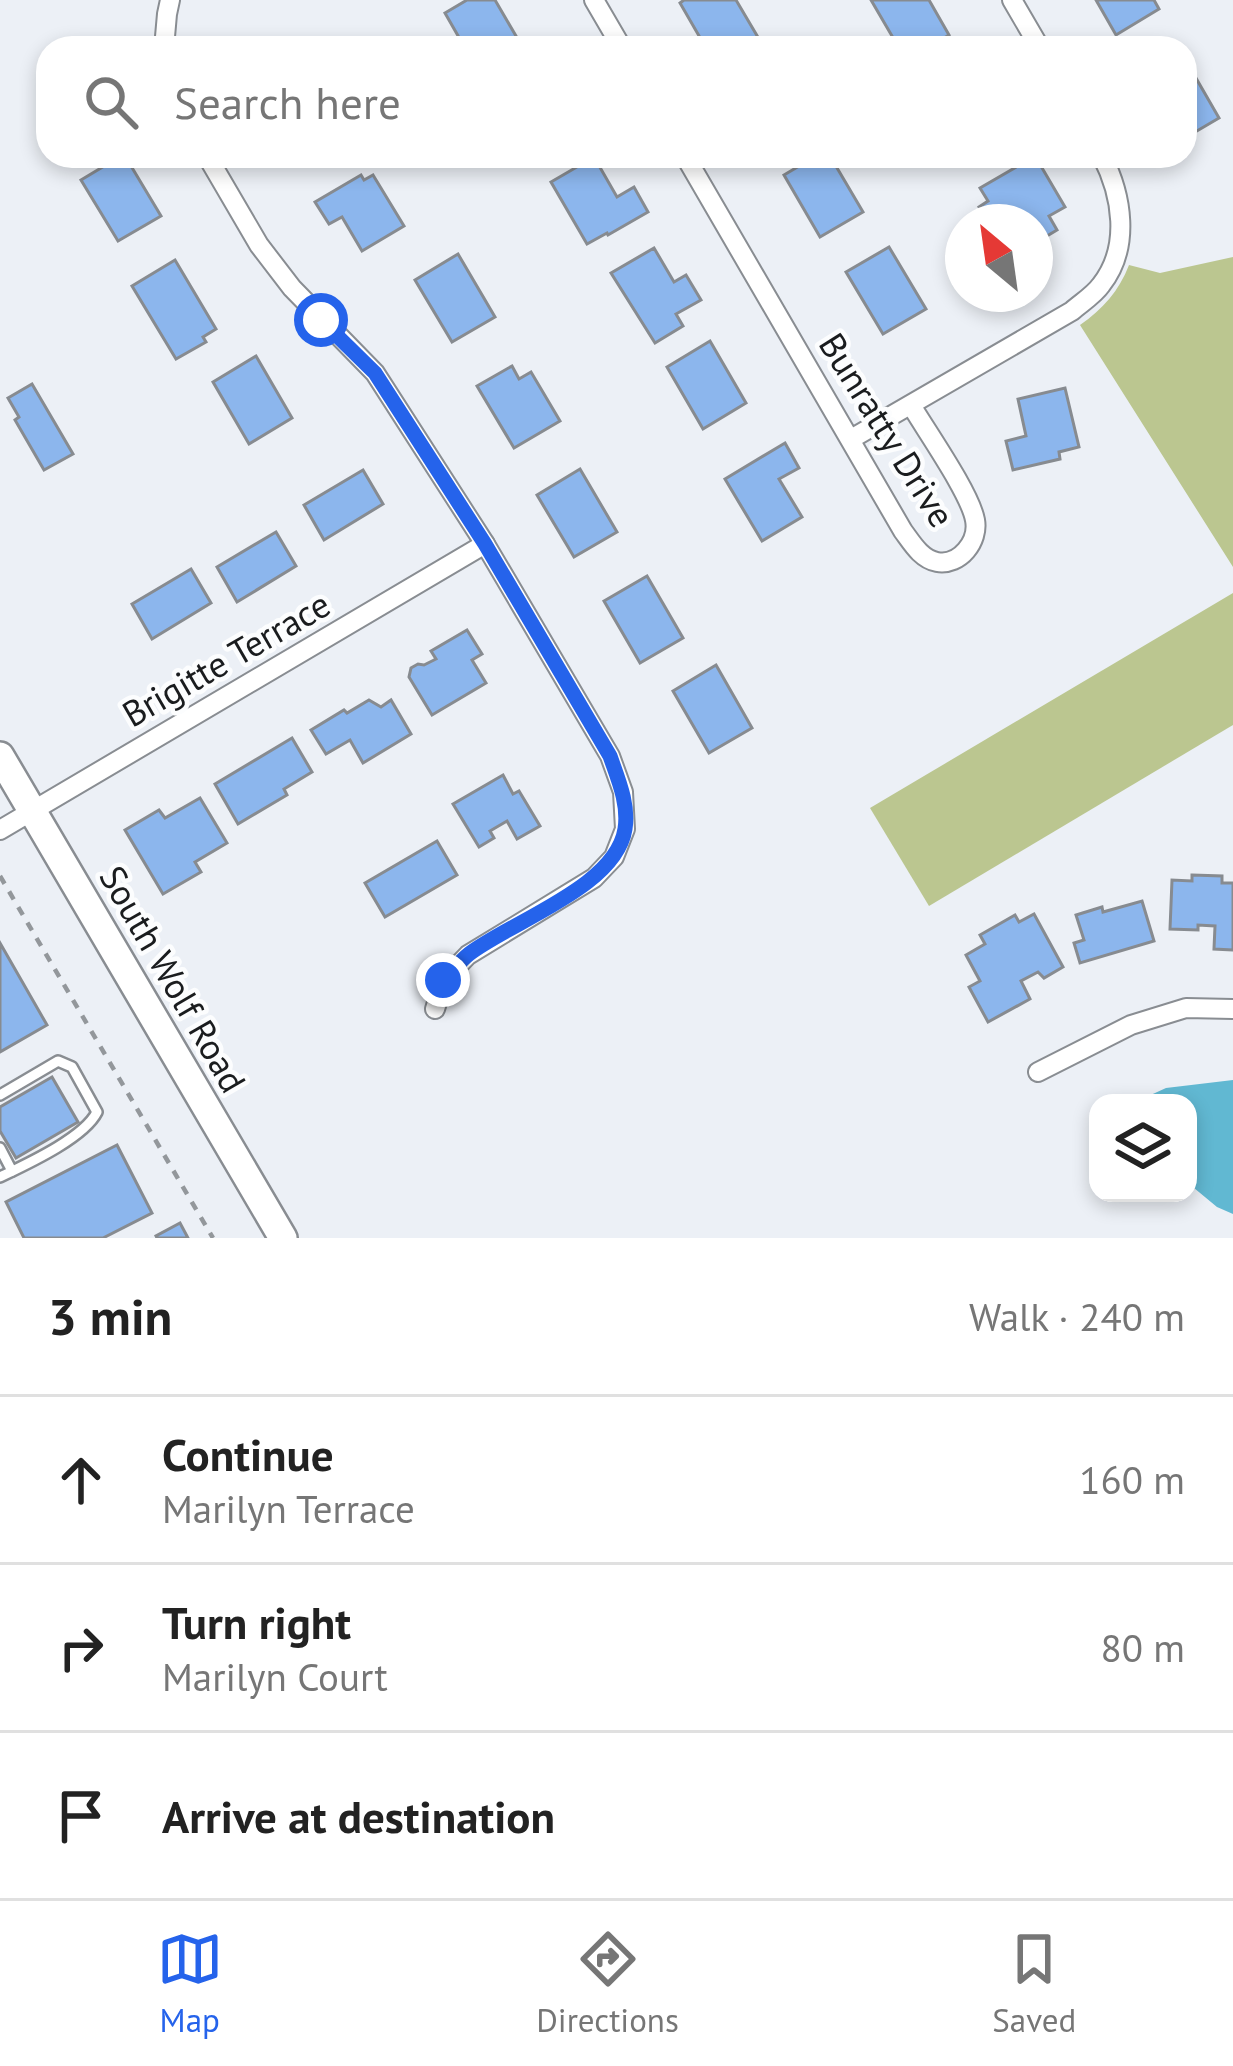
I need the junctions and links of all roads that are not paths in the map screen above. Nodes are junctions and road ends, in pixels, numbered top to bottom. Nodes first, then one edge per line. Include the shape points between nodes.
1 (170, 0) edge
2 (594, 0) edge
3 (1012, 0) edge
4 (165, 36) edge
5 (615, 36) edge
6 (1033, 36) edge
7 (214, 168) edge
8 (693, 168) edge
9 (1108, 168) edge
10 (911, 405) junction
11 (851, 439) junction
12 (485, 544) junction
13 (0, 756) edge
14 (32, 811) junction
15 (0, 830) edge
16 (435, 1009) dead end
17 (1233, 1010) edge
18 (1038, 1072) dead end
19 (0, 1095) edge
20 (0, 1148) edge
21 (12, 1171) junction
22 (0, 1177) edge
23 (283, 1238) edge

1 - 4 street
2 - 5 street
3 - 6 street
7 - 12 street via 292,288 375,373
8 - 11 street, Bunratty Drive
9 - 10 street via 1120,212 1119,249 1102,284
10 - 11 street
10 - 11 street, Bunratty Drive via 976,522 973,542 957,559 920,554
12 - 14 street, Brigitte Terrace
12 - 16 street via 610,756 625,829 594,878 468,955 443,980
13 - 14 main road, South Wolf Road
14 - 15 street, Brigitte Terrace
14 - 23 main road, South Wolf Road
17 - 18 street via 1186,1008 1131,1024
19 - 21 lane via 58,1060 72,1066 97,1112 90,1125
20 - 21 lane
21 - 22 lane

